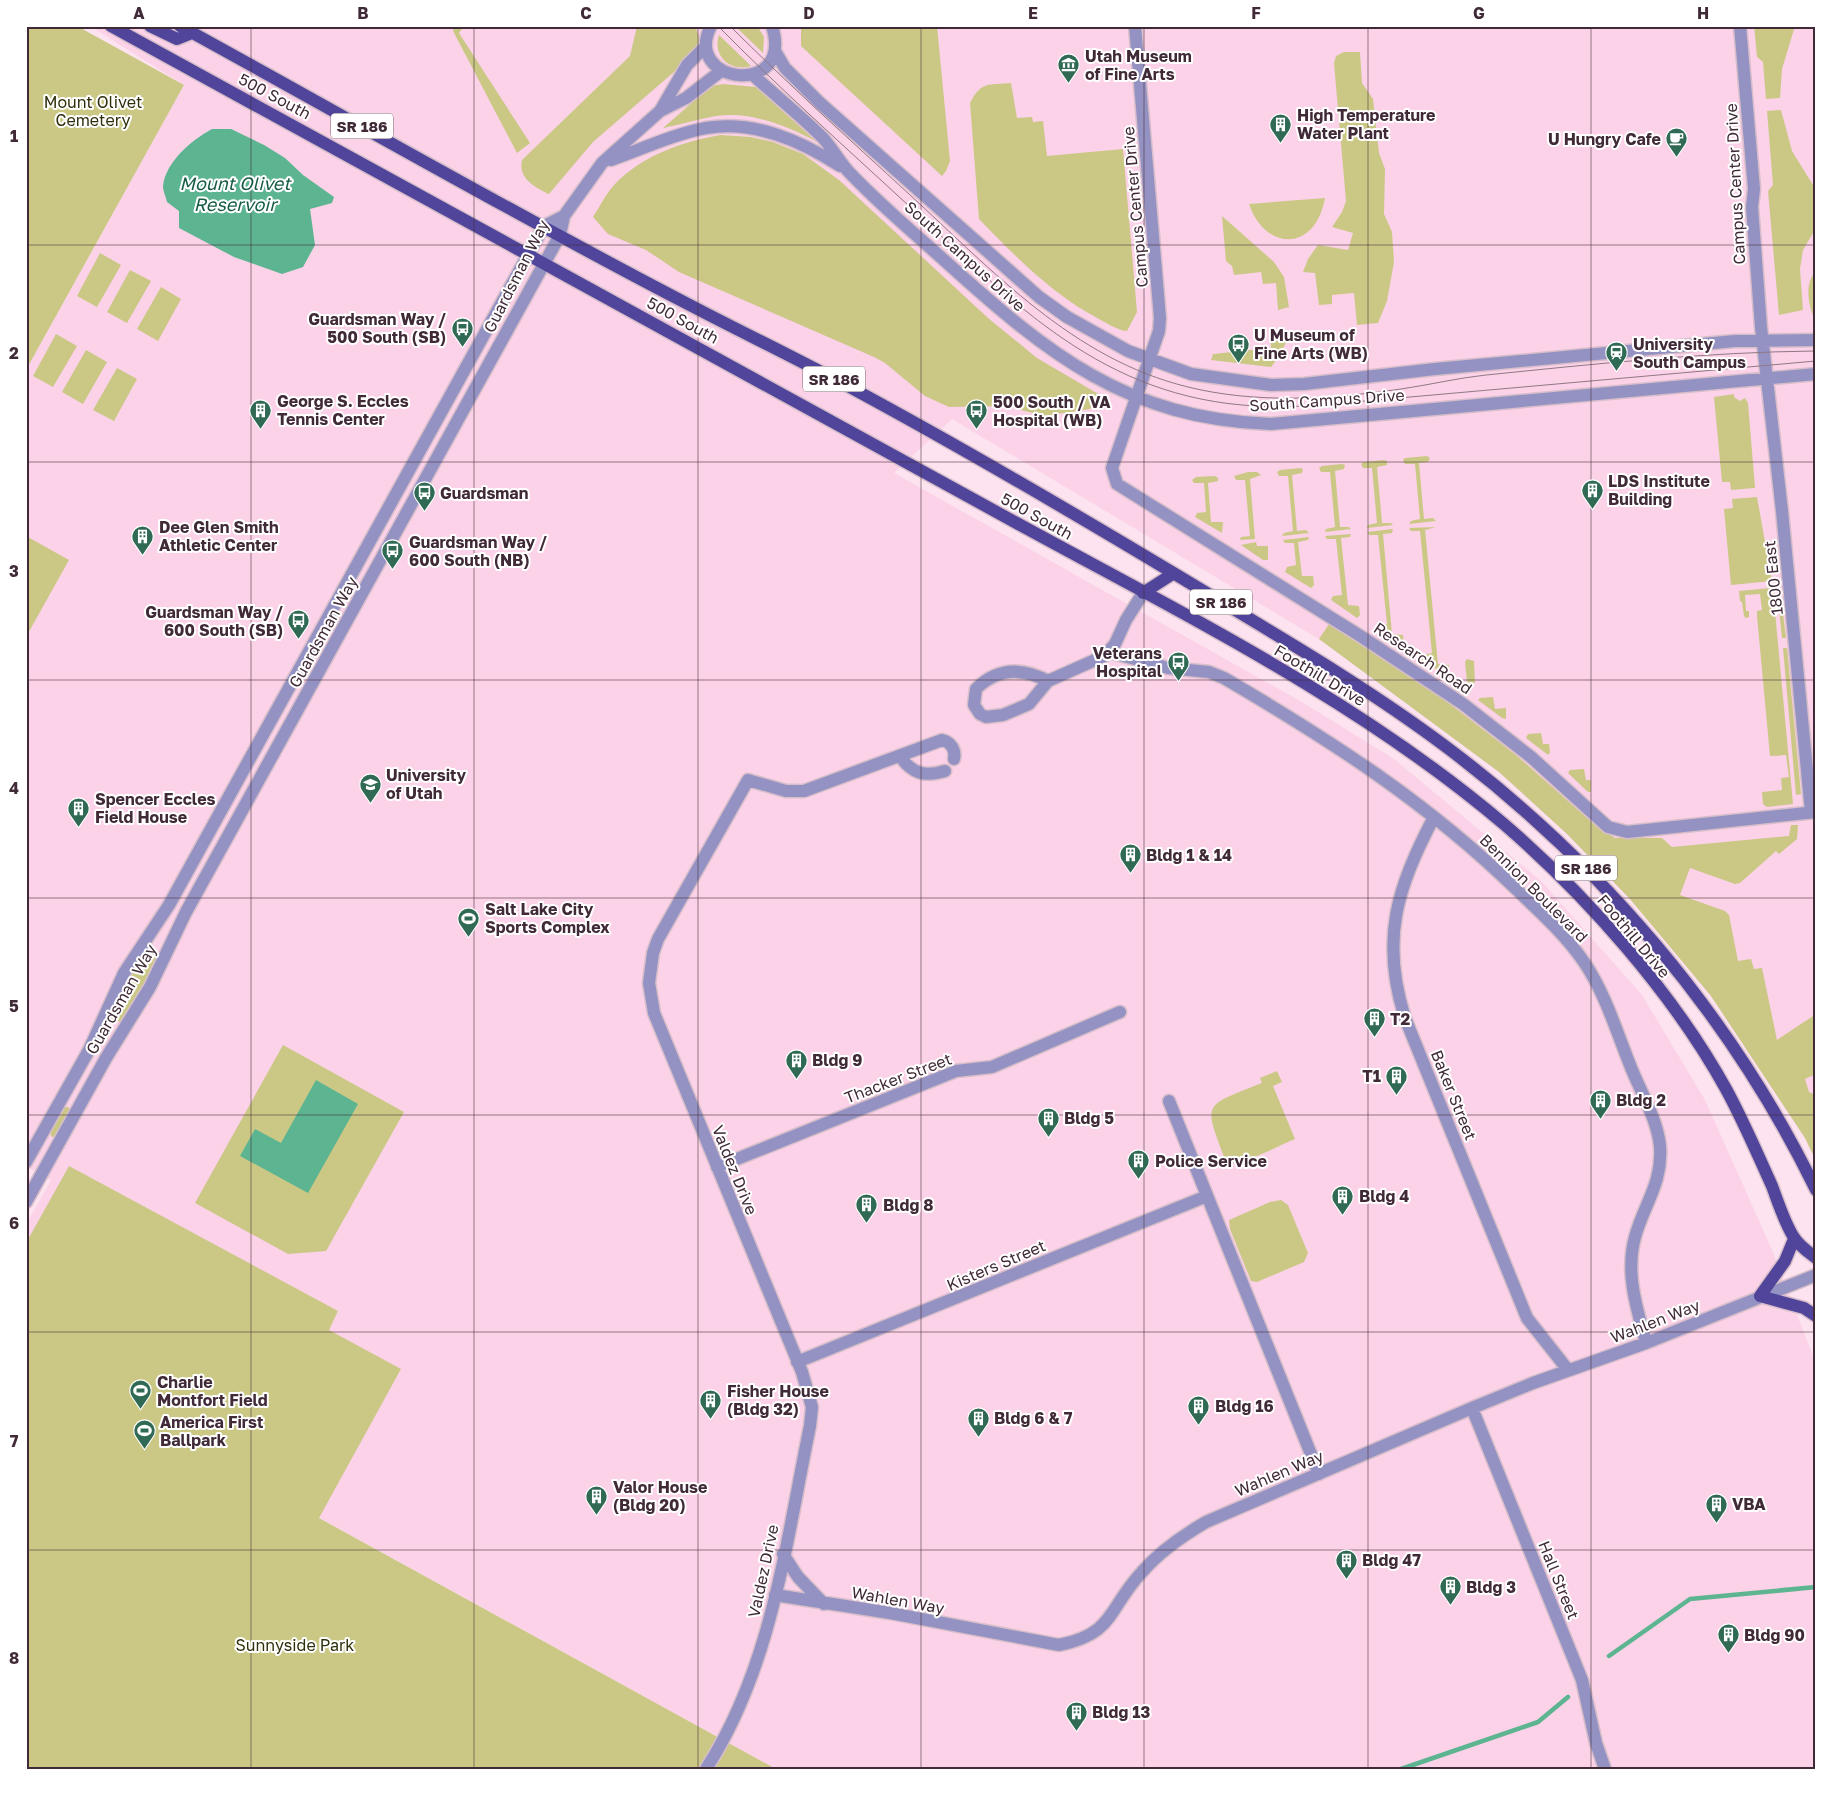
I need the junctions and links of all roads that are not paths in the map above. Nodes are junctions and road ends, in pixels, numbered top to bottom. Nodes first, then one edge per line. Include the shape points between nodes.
1 (111, 26) edge
2 (150, 26) edge
3 (180, 26) edge
4 (772, 26) edge
5 (1135, 26) edge
6 (1740, 26) edge
7 (707, 28) edge
8 (192, 33) junction
9 (706, 46) junction
10 (775, 51) junction
11 (721, 70) junction
12 (753, 75) junction
13 (660, 111) junction
14 (602, 163) junction
15 (848, 171) junction
16 (564, 216) junction
17 (544, 226) junction
18 (560, 234) junction
19 (529, 253) junction
20 (545, 262) junction
21 (1816, 340) edge
22 (1763, 341) junction
23 (1149, 360) junction
24 (1816, 374) edge
25 (1766, 378) junction
26 (1142, 382) joint
27 (1136, 397) junction
28 (1174, 573) junction
29 (1144, 593) junction
30 (1269, 631) joint
31 (1238, 646) joint
32 (1109, 652) junction
33 (1048, 681) junction
34 (900, 756) junction
35 (954, 759) dead end
36 (945, 771) dead end
37 (1814, 812) edge
38 (1434, 817) junction
39 (1120, 1012) dead end
40 (1169, 1101) dead end
41 (26, 1162) edge
42 (717, 1167) junction
43 (1816, 1190) edge
44 (1207, 1196) junction
45 (26, 1202) edge
46 (1794, 1239) junction
47 (1816, 1258) edge
48 (1816, 1275) edge
49 (1760, 1296) junction
50 (1816, 1316) edge
51 (1646, 1344) junction
52 (797, 1362) junction
53 (1568, 1370) junction
54 (1472, 1408) junction
55 (1319, 1474) junction
56 (783, 1554) junction
57 (775, 1595) junction
58 (824, 1604) junction
59 (706, 1769) edge
60 (1605, 1769) edge

1 - 19 main road, 500 South / SR 186
2 - 8 main road via 177,39
3 - 8 main road, 500 South / SR 186
4 - 10 street via 776,38
5 - 23 street, Campus Center Drive via 1159,301 1159,331
6 - 22 street, Campus Center Drive
7 - 9 street
8 - 17 main road, 500 South / SR 186
9 - 11 street
9 - 13 street via 688,65
10 - 12 street via 768,64
10 - 23 street, South Campus Drive via 785,68 819,102 1039,297 1097,335
11 - 12 street via 731,76
11 - 13 street via 686,98
12 - 15 street, South Campus Drive via 823,139
13 - 14 street
14 - 15 street via 707,128 738,127 775,134 809,146
14 - 16 street
15 - 27 street, South Campus Drive via 1020,328 1082,370
16 - 17 street, Guardsman Way
16 - 18 street, Guardsman Way
17 - 18 main road, 500 South / SR 186
17 - 19 street, Guardsman Way
18 - 20 street, Guardsman Way
18 - 28 main road, 500 South / SR 186 via 687,304 859,392
19 - 20 main road, 500 South / SR 186
19 - 41 street, Guardsman Way via 166,910 124,973 88,1050
20 - 29 main road, 500 South / SR 186
20 - 45 street, Guardsman Way via 186,912 150,987 106,1058
21 - 22 street, South Campus Drive
22 - 23 street, South Campus Drive via 1435,369 1304,384 1271,385 1191,374
22 - 25 street, 1800 East
23 - 26 street, Campus Center Drive
24 - 25 street, South Campus Drive
25 - 27 street, South Campus Drive via 1271,424 1204,417
25 - 37 street, 1800 East
26 - 27 street, Research Road
27 - 37 street, Research Road via 1112,468 1117,484 1464,704 1525,752 1608,827 1627,832
28 - 29 main road
28 - 30 main road, 500 South / SR 186
29 - 31 main road, 500 South / SR 186
29 - 32 street
30 - 43 main road, Foothill Drive / SR 186 via 1442,743 1520,807 1595,877 1647,934 1732,1046 1766,1097
31 - 46 main road, Foothill Drive / SR 186 via 1392,738 1452,782 1554,871 1609,928 1653,981 1724,1084
32 - 33 street
32 - 38 street, Bennion Boulevard via 1168,668 1209,672 1224,678 1332,742
33 - 33 street via 1026,671 998,675 976,689 974,705 980,714 997,717 1029,704
34 - 35 street, Valdez Drive via 942,740 952,746
34 - 36 street via 919,774
34 - 42 street, Valdez Drive via 804,791 786,791 748,780 658,939 649,983 654,1013
38 - 51 street, Bennion Boulevard via 1516,888 1565,938 1584,963 1598,986 1652,1117 1660,1145 1658,1178 1635,1237 1630,1267 1630,1281
38 - 53 street, Baker Street via 1407,873 1394,918 1392,962 1396,992 1528,1318
39 - 42 street, Thacker Street via 992,1067 956,1072
40 - 44 street
42 - 52 street, Valdez Drive
44 - 52 street, Kisters Street
44 - 55 street
46 - 47 main road, Foothill Drive / SR 186
46 - 49 main road via 1785,1261
48 - 49 street, Wahlen Way
49 - 50 main road via 1804,1308
49 - 51 street, Wahlen Way
51 - 53 street, Wahlen Way
52 - 56 street, Valdez Drive via 810,1397 812,1416
53 - 54 street, Wahlen Way
54 - 55 street, Wahlen Way
54 - 60 street, Hall Street via 1582,1680
55 - 58 street, Wahlen Way via 1206,1522 1180,1538 1141,1572 1101,1628 1079,1641 1059,1645
56 - 57 street, Valdez Drive
56 - 58 street via 798,1577
57 - 58 street, Wahlen Way
57 - 59 street, Valdez Drive via 744,1701

